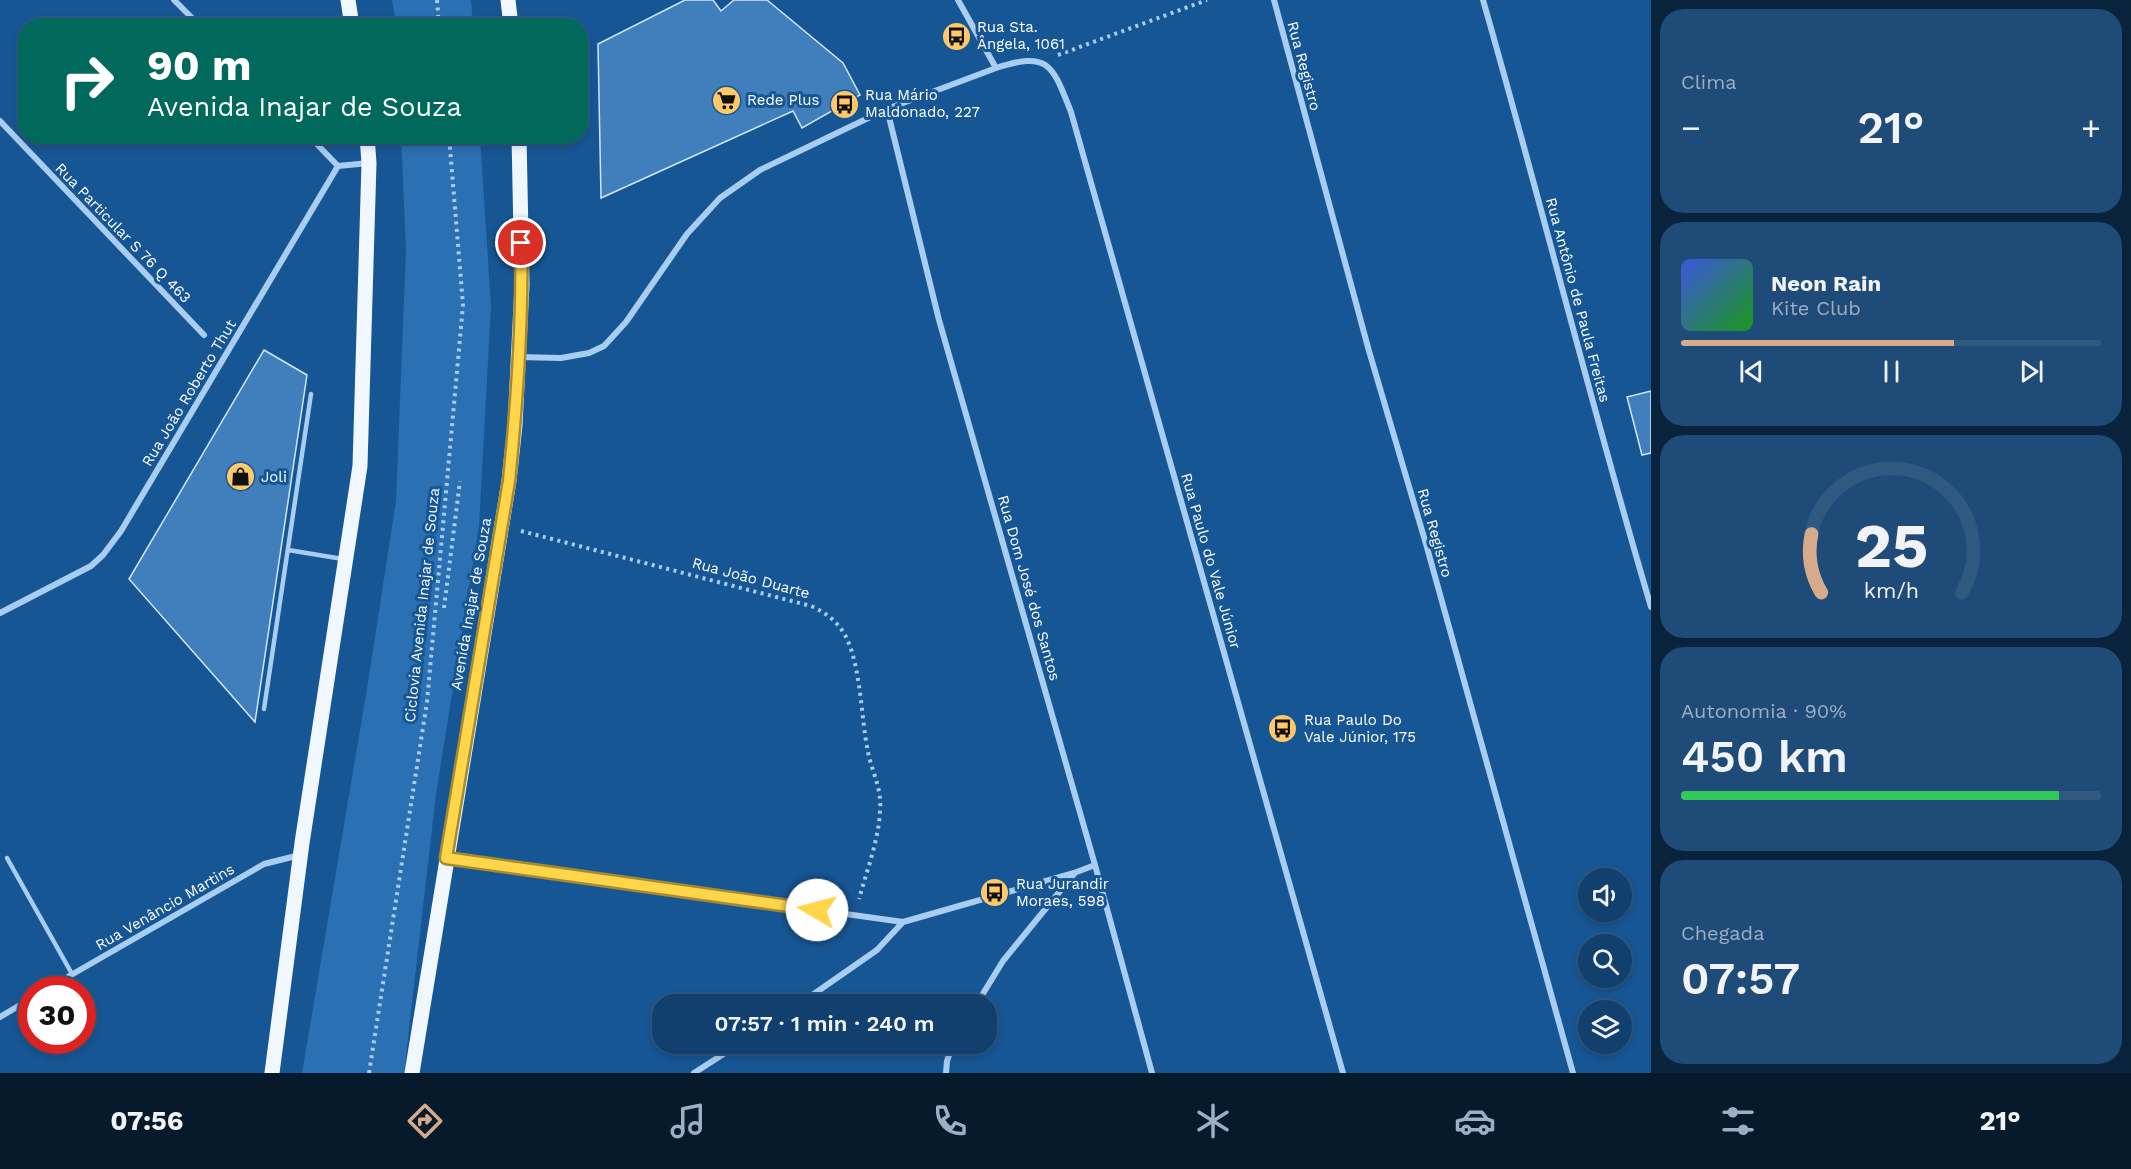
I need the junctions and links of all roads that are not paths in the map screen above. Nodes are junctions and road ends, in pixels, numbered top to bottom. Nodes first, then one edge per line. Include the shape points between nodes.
1 (174, 0) edge
2 (348, 0) edge
3 (508, 0) edge
4 (958, 0) edge
5 (1274, 0) edge
6 (1483, 0) edge
7 (192, 18) edge
8 (351, 18) edge
9 (510, 18) edge
10 (996, 68) junction
11 (887, 109) junction
12 (0, 121) edge
13 (18, 140) edge
14 (22, 144) edge
15 (317, 144) edge
16 (368, 144) edge
17 (519, 144) edge
18 (369, 163) junction
19 (338, 166) junction
20 (204, 335) dead end
21 (518, 357) junction
22 (311, 394) dead end
23 (288, 550) junction
24 (346, 559) junction
25 (1651, 607) edge
26 (0, 613) edge
27 (264, 709) dead end
28 (300, 854) junction
29 (7, 858) dead end
30 (446, 858) junction
31 (1095, 865) junction
32 (1074, 873) junction
33 (903, 922) junction
34 (72, 974) junction
35 (69, 976) edge
36 (814, 994) edge
37 (983, 994) edge
38 (18, 1006) edge
39 (0, 1017) edge
40 (724, 1054) edge
41 (949, 1054) edge
42 (272, 1073) edge
43 (412, 1073) edge
44 (694, 1073) edge
45 (946, 1073) edge
46 (1152, 1073) edge
47 (1343, 1073) edge
48 (1573, 1073) edge

1 - 7 street
2 - 8 main road
3 - 9 main road
4 - 10 street
5 - 48 street, Rua Registro
6 - 25 street, Rua Antônio de Paula Freitas
10 - 11 street
10 - 47 street, Rua Paulo do Vale Júnior via 1013,62 1042,62 1052,71 1071,112
11 - 21 street via 760,170 720,198 687,234 626,322 604,346 561,358
11 - 31 street, Rua Dom José dos Santos via 939,320
12 - 13 street, Rua Particular S 76 Q 463
14 - 20 street, Rua Particular S 76 Q 463
15 - 19 street
16 - 18 main road
17 - 21 main road, Avenida Inajar de Souza via 522,285
18 - 19 street
18 - 24 main road via 360,466
19 - 26 street, Rua João Roberto Thut via 103,555 91,566
21 - 30 main road, Avenida Inajar de Souza via 515,425 503,526
22 - 23 lane
23 - 24 lane
23 - 27 lane
24 - 28 main road
28 - 34 street, Rua Venâncio Martins via 264,864
28 - 42 main road
29 - 34 lane
30 - 33 street
30 - 43 main road, Avenida Inajar de Souza
31 - 32 street
31 - 46 street, Rua Dom José dos Santos
32 - 33 street
32 - 37 street via 1003,961
33 - 36 street via 877,950
34 - 35 street, Rua Venâncio Martins
38 - 39 street
40 - 44 street
41 - 45 street

